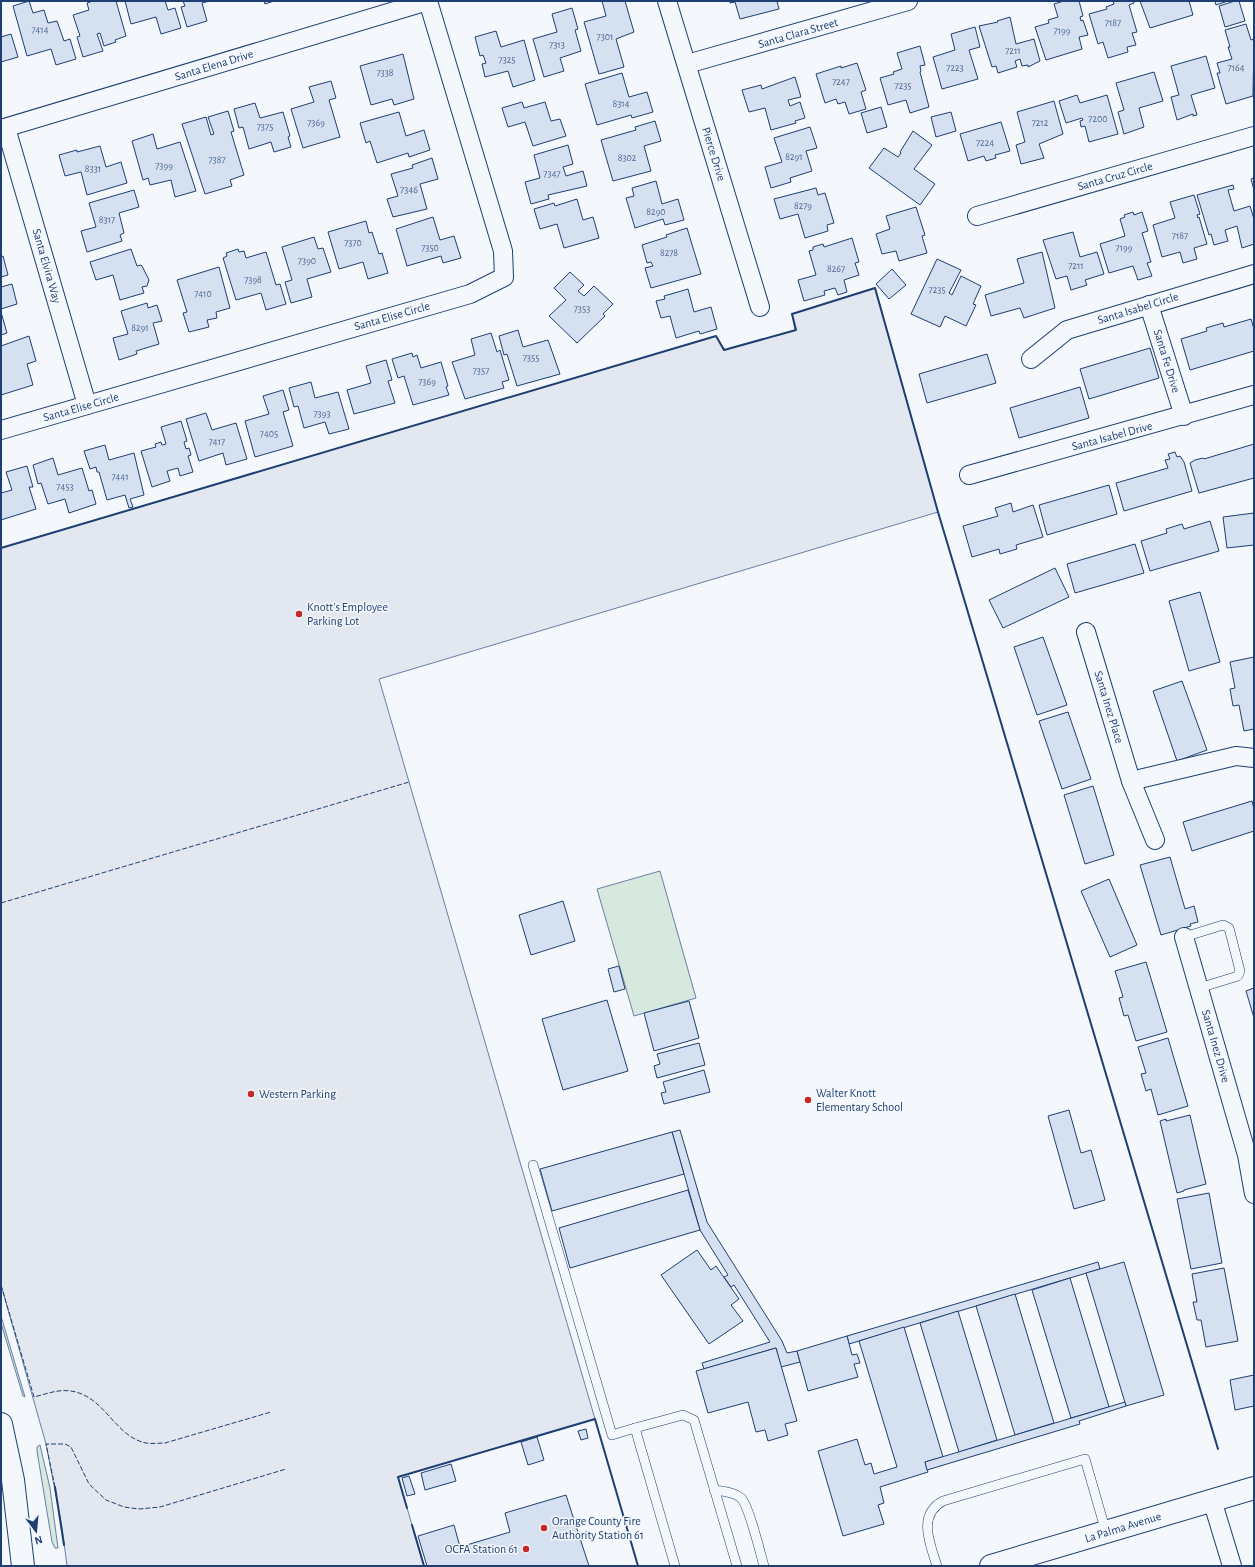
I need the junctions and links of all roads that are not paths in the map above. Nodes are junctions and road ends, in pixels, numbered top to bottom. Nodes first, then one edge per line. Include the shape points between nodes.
1 (428, 1) edge
2 (667, 1) edge
3 (908, 1) edge
4 (687, 64) junction
5 (4, 128) edge
6 (1254, 136) edge
7 (977, 216) dead end
8 (1254, 274) edge
9 (1149, 305) junction
10 (760, 307) dead end
11 (1031, 359) dead end
12 (1254, 395) edge
13 (87, 405) junction
14 (1184, 416) junction
15 (1, 430) edge
16 (969, 475) dead end
17 (1086, 632) dead end
18 (1254, 758) edge
19 (1131, 782) junction
20 (1155, 840) dead end
21 (1184, 937) joint
22 (1199, 988) junction
23 (1251, 1154) edge
24 (533, 1165) dead end
25 (1254, 1194) edge
26 (1, 1424) edge
27 (635, 1428) junction
28 (1254, 1488) edge
29 (714, 1490) junction
30 (1212, 1500) junction
31 (1106, 1532) junction
32 (23, 1566) edge
33 (675, 1566) edge
34 (737, 1566) edge
35 (764, 1566) edge
36 (937, 1566) edge
37 (991, 1566) edge
38 (1232, 1566) edge

1 - 5 street, Santa Elena Drive
1 - 13 street, Santa Elise Circle via 503,251 504,277 470,294
2 - 4 street, Pierce Drive
3 - 4 street, Santa Clara Street
4 - 10 street, Pierce Drive
5 - 13 street, Santa Elvira Way
6 - 7 street, Santa Cruz Circle
8 - 9 street, Santa Isabel Circle
9 - 11 street, Santa Isabel Circle via 1067,330
9 - 14 street, Santa Fe Drive
12 - 14 street, Santa Isabel Drive
13 - 15 street, Santa Elise Circle
14 - 16 street, Santa Isabel Drive
17 - 19 street, Santa Inez Place
18 - 19 street via 1236,756
19 - 20 street, Santa Inez Place
21 - 22 street, Santa Inez Drive
21 - 22 lane via 1223,925 1229,928 1240,971 1238,976
22 - 23 street, Santa Inez Drive
23 - 25 street, Santa Inez Drive
24 - 27 lane via 612,1435
26 - 32 main road via 13,1480
27 - 29 lane via 683,1415 694,1420
27 - 33 lane
28 - 30 main road, La Palma Avenue
29 - 34 lane
29 - 35 lane via 728,1492 745,1504
30 - 31 main road, La Palma Avenue
30 - 38 street
31 - 36 lane via 1085,1459 936,1505 930,1512 926,1530
31 - 37 main road, La Palma Avenue

